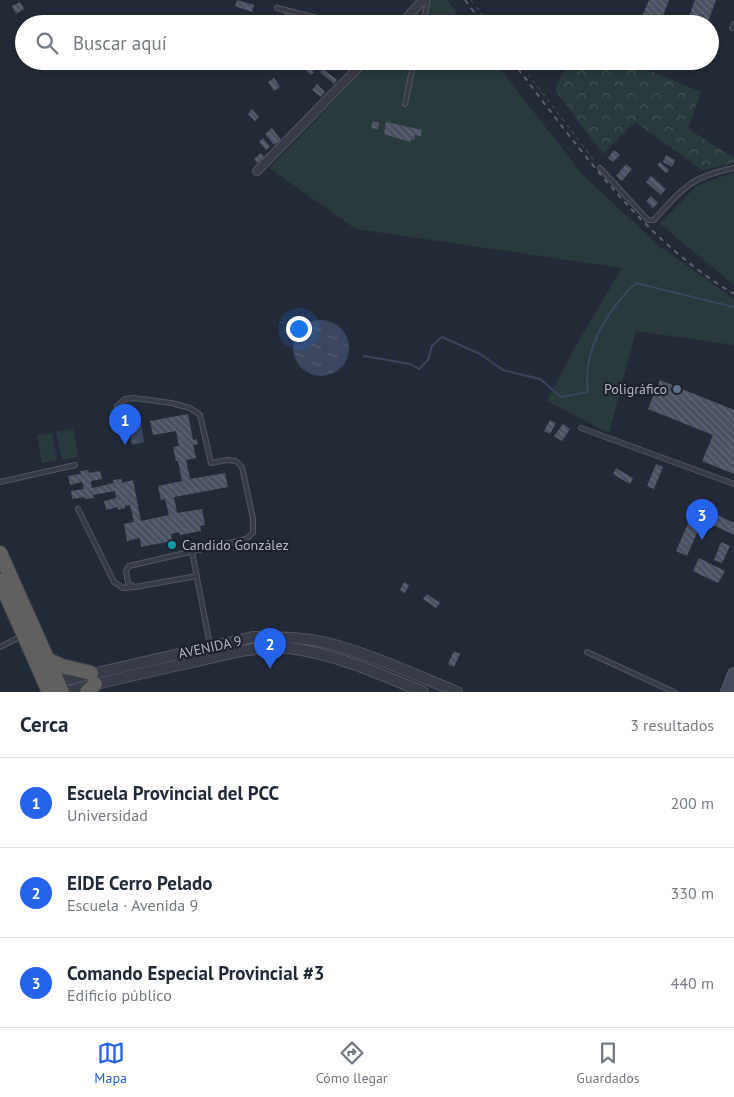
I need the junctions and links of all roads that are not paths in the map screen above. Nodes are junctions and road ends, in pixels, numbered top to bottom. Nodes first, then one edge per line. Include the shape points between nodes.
1 (423, 0) edge
2 (428, 0) edge
3 (277, 8) dead end
4 (305, 15) edge
5 (409, 15) edge
6 (425, 15) edge
7 (352, 70) edge
8 (412, 70) edge
9 (405, 104) dead end
10 (600, 168) road end
11 (734, 168) edge
12 (257, 171) dead end
13 (117, 406) dead end
14 (581, 428) dead end
15 (75, 466) dead end
16 (0, 482) edge
17 (734, 484) edge
18 (78, 509) dead end
19 (192, 552) junction
20 (0, 553) edge
21 (197, 576) junction
22 (0, 581) edge
23 (135, 587) junction
24 (24, 635) junction
25 (0, 647) edge
26 (210, 647) junction
27 (588, 652) dead end
28 (213, 658) junction
29 (46, 659) junction
30 (734, 674) edge
31 (91, 683) edge
32 (56, 688) edge
33 (423, 692) edge
34 (456, 692) edge
35 (674, 692) edge
36 (726, 692) edge

1 - 5 street
2 - 6 lane
3 - 4 lane
7 - 12 street
8 - 9 lane
10 - 11 lane via 648,220 654,220 681,190 696,179
13 - 19 lane via 126,399 134,398 190,408 200,415 211,463 236,461 242,467 253,533 246,539
14 - 17 lane
15 - 16 lane
18 - 23 lane via 114,582 123,588
19 - 21 lane
19 - 23 lane via 129,566 126,578
20 - 29 highway
21 - 23 lane
21 - 26 lane
22 - 24 highway
24 - 25 lane
24 - 32 highway
26 - 28 street
26 - 31 street, AVENIDA 9
26 - 34 street, AVENIDA 9 via 253,638 286,637 323,642 383,661
27 - 35 lane
28 - 31 street, AVENIDA 9
28 - 33 street, AVENIDA 9 via 255,648 288,648 366,668
29 - 31 highway
29 - 32 highway
30 - 36 main road
31 - 32 street, AVENIDA 9

